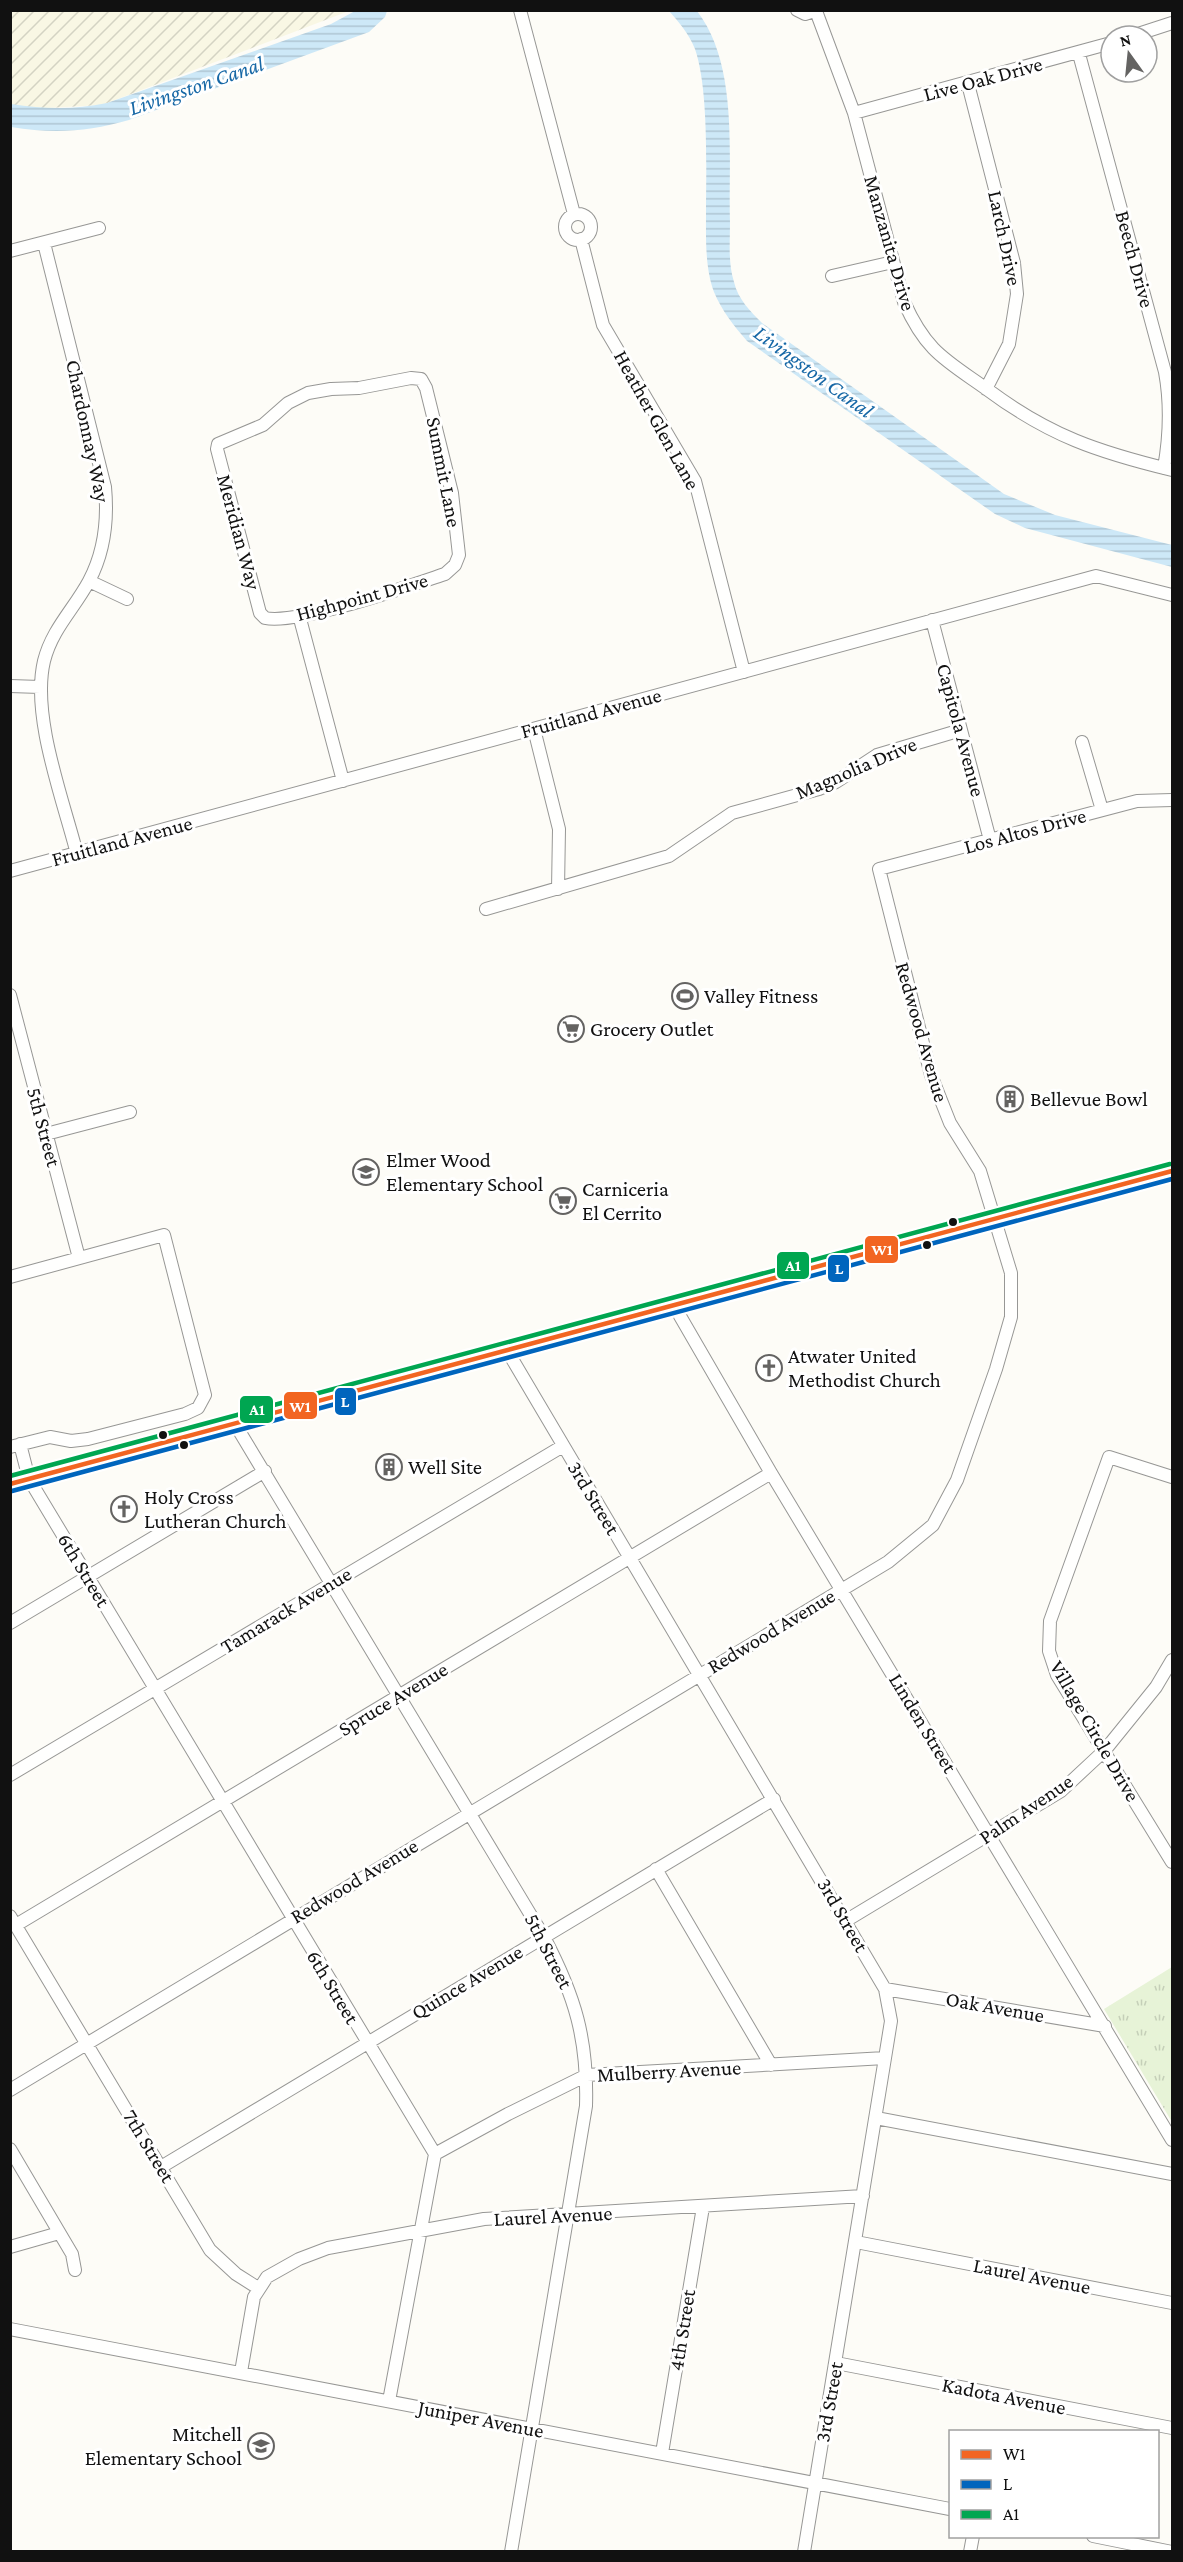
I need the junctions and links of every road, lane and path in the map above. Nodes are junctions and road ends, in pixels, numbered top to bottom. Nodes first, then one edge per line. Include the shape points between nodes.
1 (520, 10) edge
2 (797, 10) edge
3 (816, 11) edge
4 (1099, 47) edge
5 (1079, 54) junction
6 (968, 84) junction
7 (854, 113) junction
8 (574, 214) junction
9 (99, 228) dead end
10 (581, 239) junction
11 (44, 243) junction
12 (10, 251) edge
13 (893, 262) junction
14 (832, 276) dead end
15 (421, 379) joint
16 (986, 389) junction
17 (1168, 469) edge
18 (455, 565) joint
19 (89, 581) junction
20 (1173, 596) edge
21 (127, 599) dead end
22 (299, 615) junction
23 (265, 618) joint
24 (932, 620) junction
25 (744, 672) junction
26 (10, 686) edge
27 (40, 687) junction
28 (534, 729) junction
29 (961, 730) junction
30 (1082, 742) dead end
31 (343, 781) junction
32 (1173, 800) edge
33 (1102, 810) junction
34 (990, 840) junction
35 (77, 854) junction
36 (879, 870) joint
37 (10, 872) edge
38 (558, 889) junction
39 (486, 909) dead end
40 (10, 995) edge
41 (130, 1112) dead end
42 (46, 1134) junction
43 (1173, 1171) edge
44 (995, 1219) junction
45 (79, 1258) junction
46 (10, 1277) edge
47 (677, 1306) junction
48 (508, 1352) junction
49 (235, 1424) junction
50 (15, 1445) edge
51 (563, 1446) junction
52 (265, 1471) junction
53 (771, 1473) junction
54 (1173, 1477) edge
55 (29, 1479) junction
56 (10, 1484) edge
57 (629, 1557) junction
58 (88, 1577) junction
59 (332, 1583) junction
60 (842, 1589) junction
61 (10, 1623) edge
62 (1173, 1660) edge
63 (700, 1675) junction
64 (154, 1689) junction
65 (400, 1695) junction
66 (1104, 1750) junction
67 (10, 1775) edge
68 (774, 1799) junction
69 (222, 1800) junction
70 (470, 1813) junction
71 (991, 1834) junction
72 (1173, 1862) edge
73 (656, 1869) junction
74 (293, 1918) junction
75 (13, 1920) edge
76 (847, 1920) junction
77 (544, 1937) junction
78 (885, 1989) junction
79 (1105, 2026) junction
80 (87, 2043) junction
81 (366, 2043) junction
82 (885, 2058) junction
83 (771, 2065) junction
84 (587, 2076) junction
85 (10, 2090) edge
86 (876, 2118) junction
87 (1173, 2140) edge
88 (10, 2149) edge
89 (435, 2154) junction
90 (161, 2166) junction
91 (1173, 2174) edge
92 (863, 2196) junction
93 (703, 2207) junction
94 (568, 2215) junction
95 (421, 2231) junction
96 (59, 2232) junction
97 (856, 2242) junction
98 (10, 2247) edge
99 (75, 2270) dead end
100 (258, 2288) junction
101 (1173, 2303) edge
102 (10, 2329) edge
103 (836, 2363) junction
104 (241, 2372) junction
105 (389, 2402) junction
106 (532, 2428) junction
107 (1173, 2428) edge
108 (662, 2453) junction
109 (816, 2483) junction
110 (949, 2509) edge
111 (1103, 2538) edge
112 (511, 2552) edge
113 (804, 2552) edge
114 (1172, 2552) edge

1 - 8 street, Heather Glen Lane
2 - 3 street via 805,14
3 - 7 street, Manzanita Drive
4 - 5 street, Live Oak Drive
5 - 6 street, Live Oak Drive
5 - 17 street, Beech Drive via 1165,372 1170,408
6 - 7 street, Live Oak Drive
6 - 16 street, Larch Drive via 1014,263 1017,294 1009,344
7 - 13 street, Manzanita Drive
8 - 10 street, Heather Glen Lane via 567,219 565,229 570,237
8 - 10 street, Heather Glen Lane via 585,215 590,221 588,234
9 - 11 street
10 - 25 street, Heather Glen Lane via 603,325 695,481
11 - 12 street
11 - 19 street, Chardonnay Way via 105,488 102,546
13 - 14 street
13 - 16 street, Manzanita Drive via 904,302 917,329 943,360
15 - 18 street, Summit Lane via 452,493 459,555
15 - 23 street, Meridian Way via 308,393 288,403 263,425 218,444 242,548 260,613
16 - 17 street, Manzanita Drive via 1010,408 1056,434 1122,458
18 - 22 street, Highpoint Drive via 446,574
19 - 21 street
19 - 27 street, Chardonnay Way via 53,634
20 - 24 street, Fruitland Avenue via 1096,576
22 - 23 street, Highpoint Drive
22 - 31 street
24 - 25 street, Fruitland Avenue
24 - 29 street, Capitola Avenue
25 - 28 street, Fruitland Avenue
26 - 27 street
27 - 35 street, Chardonnay Way via 43,718
28 - 31 street, Fruitland Avenue
28 - 38 street via 559,829
29 - 34 street, Capitola Avenue
29 - 38 street, Magnolia Drive via 877,755 819,789 732,813 669,856
30 - 33 street
31 - 35 street, Fruitland Avenue
32 - 33 street, Los Altos Drive via 1137,801
33 - 34 street, Los Altos Drive
34 - 36 street, Los Altos Drive
35 - 37 street, Fruitland Avenue
36 - 44 street, Redwood Avenue via 931,1075 950,1123 980,1171
38 - 39 street, Magnolia Drive
40 - 42 street, 5th Street
41 - 42 street
42 - 45 street, 5th Street
43 - 44 main road
44 - 47 main road
44 - 60 street, Redwood Avenue via 1011,1273 1011,1317 957,1480 933,1525 888,1562
45 - 46 street
45 - 50 street via 164,1235 205,1395 198,1408 88,1439 50,1437
47 - 48 main road
47 - 53 street, Linden Street
48 - 49 main road
48 - 51 street, 3rd Street
49 - 52 street, 5th Street
49 - 55 main road
50 - 55 street, 6th Street
51 - 57 street, 3rd Street
51 - 59 street, Tamarack Avenue
52 - 58 street
52 - 59 street, 5th Street
53 - 57 street, Spruce Avenue
53 - 60 street, Linden Street
54 - 66 street, Village Circle Drive via 1109,1457 1050,1621 1048,1652 1057,1675
55 - 56 main road
55 - 58 street, 6th Street
57 - 63 street, 3rd Street
57 - 65 street, Spruce Avenue
58 - 61 street
58 - 64 street, 6th Street
59 - 64 street, Tamarack Avenue
59 - 65 street, 5th Street
60 - 63 street, Redwood Avenue
60 - 71 street, Linden Street
62 - 66 street, Palm Avenue
63 - 68 street, 3rd Street
63 - 70 street, Redwood Avenue
64 - 67 street, Tamarack Avenue
64 - 69 street, 6th Street
65 - 69 street, Spruce Avenue
65 - 70 street, 5th Street
66 - 71 street, Palm Avenue via 1060,1791
66 - 72 street, Village Circle Drive
68 - 73 street, Quince Avenue
68 - 76 street, 3rd Street
69 - 74 street, 6th Street
69 - 75 street, Spruce Avenue
70 - 74 street, Redwood Avenue
70 - 77 street, 5th Street
71 - 76 street, Palm Avenue
71 - 79 street, Linden Street
73 - 77 street, Quince Avenue
73 - 83 street
74 - 80 street, Redwood Avenue
74 - 81 street, 6th Street
75 - 80 street, 7th Street
76 - 78 street, 3rd Street
77 - 81 street, Quince Avenue
77 - 84 street, 5th Street via 567,1980 579,2016
78 - 79 street, Oak Avenue
78 - 82 street, 3rd Street via 891,2021
79 - 87 street, Linden Street
80 - 85 street, Redwood Avenue
80 - 90 street, 7th Street
81 - 89 street, 6th Street
81 - 90 street, Quince Avenue
82 - 83 street, Mulberry Avenue
82 - 86 street, 3rd Street
83 - 84 street, Mulberry Avenue
84 - 89 street, Mulberry Avenue
84 - 94 street, 5th Street via 586,2106
86 - 91 street
86 - 92 street, 3rd Street
88 - 96 street
89 - 95 street
90 - 100 street, 7th Street via 210,2250
92 - 93 street, Laurel Avenue
92 - 97 street, 3rd Street
93 - 94 street, Laurel Avenue
93 - 108 street, 4th Street
94 - 95 street, Laurel Avenue via 484,2219
94 - 106 street, 5th Street
95 - 100 street, Laurel Avenue via 328,2248 298,2259 267,2277
95 - 105 street
96 - 98 street
96 - 99 street via 72,2254
97 - 101 street, Laurel Avenue
97 - 103 street, 3rd Street
100 - 104 street
102 - 104 street, Juniper Avenue
103 - 107 street, Kadota Avenue
103 - 109 street, 3rd Street
104 - 105 street, Juniper Avenue
105 - 106 street, Juniper Avenue
106 - 108 street, Juniper Avenue
106 - 112 street, 5th Street
108 - 109 street, Juniper Avenue
109 - 110 street, Juniper Avenue
109 - 113 street, 3rd Street
111 - 114 street

